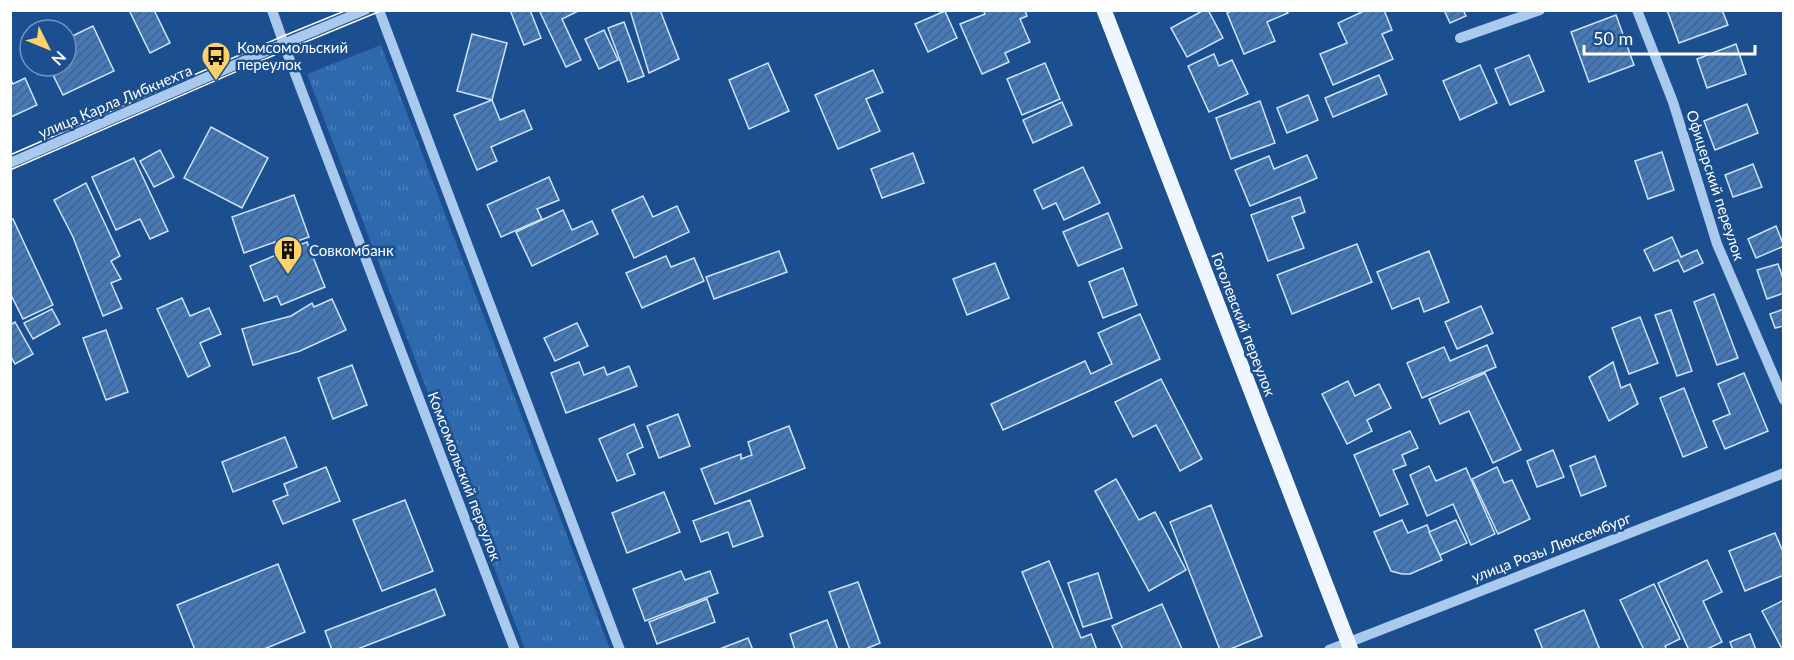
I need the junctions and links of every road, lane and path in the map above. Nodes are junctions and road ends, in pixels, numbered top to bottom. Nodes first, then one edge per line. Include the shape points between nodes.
1 (272, 10) edge
2 (365, 10) edge
3 (379, 10) edge
4 (1104, 10) edge
5 (1540, 10) edge
6 (1637, 10) edge
7 (1460, 38) dead end
8 (283, 44) junction
9 (10, 163) edge
10 (1784, 400) edge
11 (1784, 473) edge
12 (1349, 646) edge
13 (515, 650) edge
14 (620, 650) edge
15 (1329, 650) edge

1 - 8 street, Комсомольский переулок
2 - 8 street, улица Карла Либкнехта
3 - 14 street
4 - 12 main road, Гоголевский переулок
5 - 7 street
6 - 10 street, Офицерский переулок via 1673,102 1717,244
8 - 9 street, улица Карла Либкнехта
8 - 13 street, Комсомольский переулок
11 - 12 street, улица Розы Люксембург
12 - 15 street, улица Розы Люксембург

